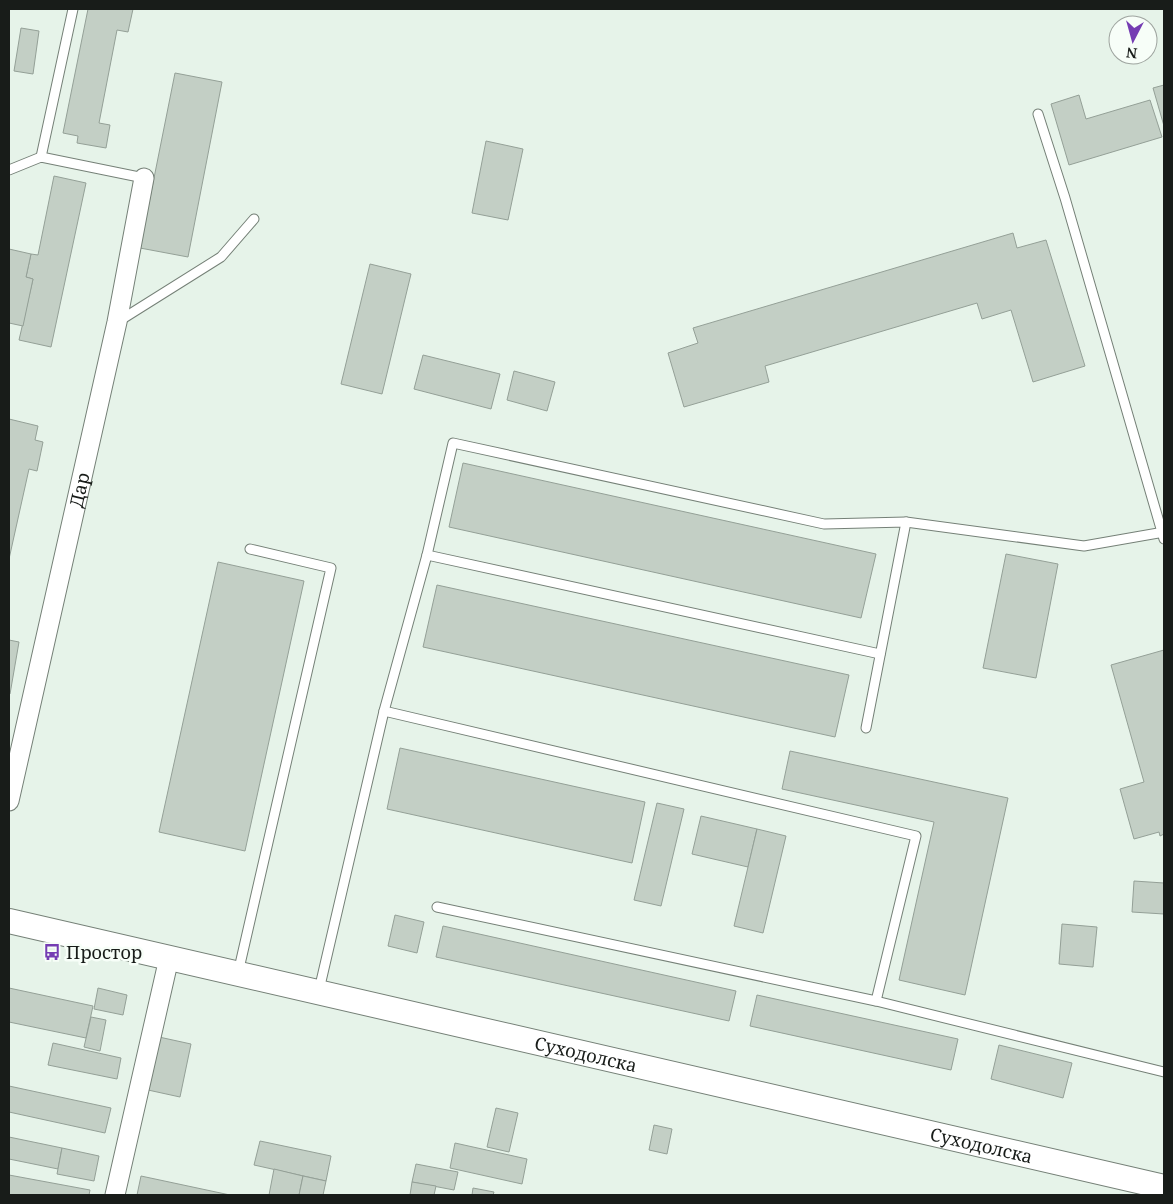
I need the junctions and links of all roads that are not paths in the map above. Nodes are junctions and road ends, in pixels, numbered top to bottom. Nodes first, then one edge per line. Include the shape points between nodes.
1 (73, 9) edge
2 (1038, 114) dead end
3 (42, 156) junction
4 (9, 170) edge
5 (144, 178) joint
6 (254, 218) dead end
7 (117, 322) junction
8 (906, 522) junction
9 (1163, 535) edge
10 (250, 549) dead end
11 (428, 555) junction
12 (880, 654) junction
13 (384, 711) junction
14 (866, 728) dead end
15 (9, 801) edge
16 (437, 907) dead end
17 (9, 921) edge
18 (168, 958) junction
19 (238, 973) junction
20 (319, 992) junction
21 (876, 1002) junction
22 (1164, 1072) edge
23 (1164, 1187) edge
24 (115, 1195) edge

1 - 3 lane
2 - 9 lane
3 - 4 lane
3 - 5 lane
5 - 7 street, Дар
6 - 7 lane via 221,257
7 - 15 street, Дар
8 - 9 lane via 1084,546
8 - 11 lane via 824,524 453,442
8 - 12 lane
10 - 19 lane via 331,568
11 - 12 lane
11 - 13 lane
12 - 14 lane
13 - 20 lane
13 - 21 lane via 916,836
16 - 21 lane
17 - 18 street, Суходолска
18 - 19 street, Суходолска
18 - 24 street
19 - 20 street, Суходолска
20 - 23 street, Суходолска
21 - 22 lane

